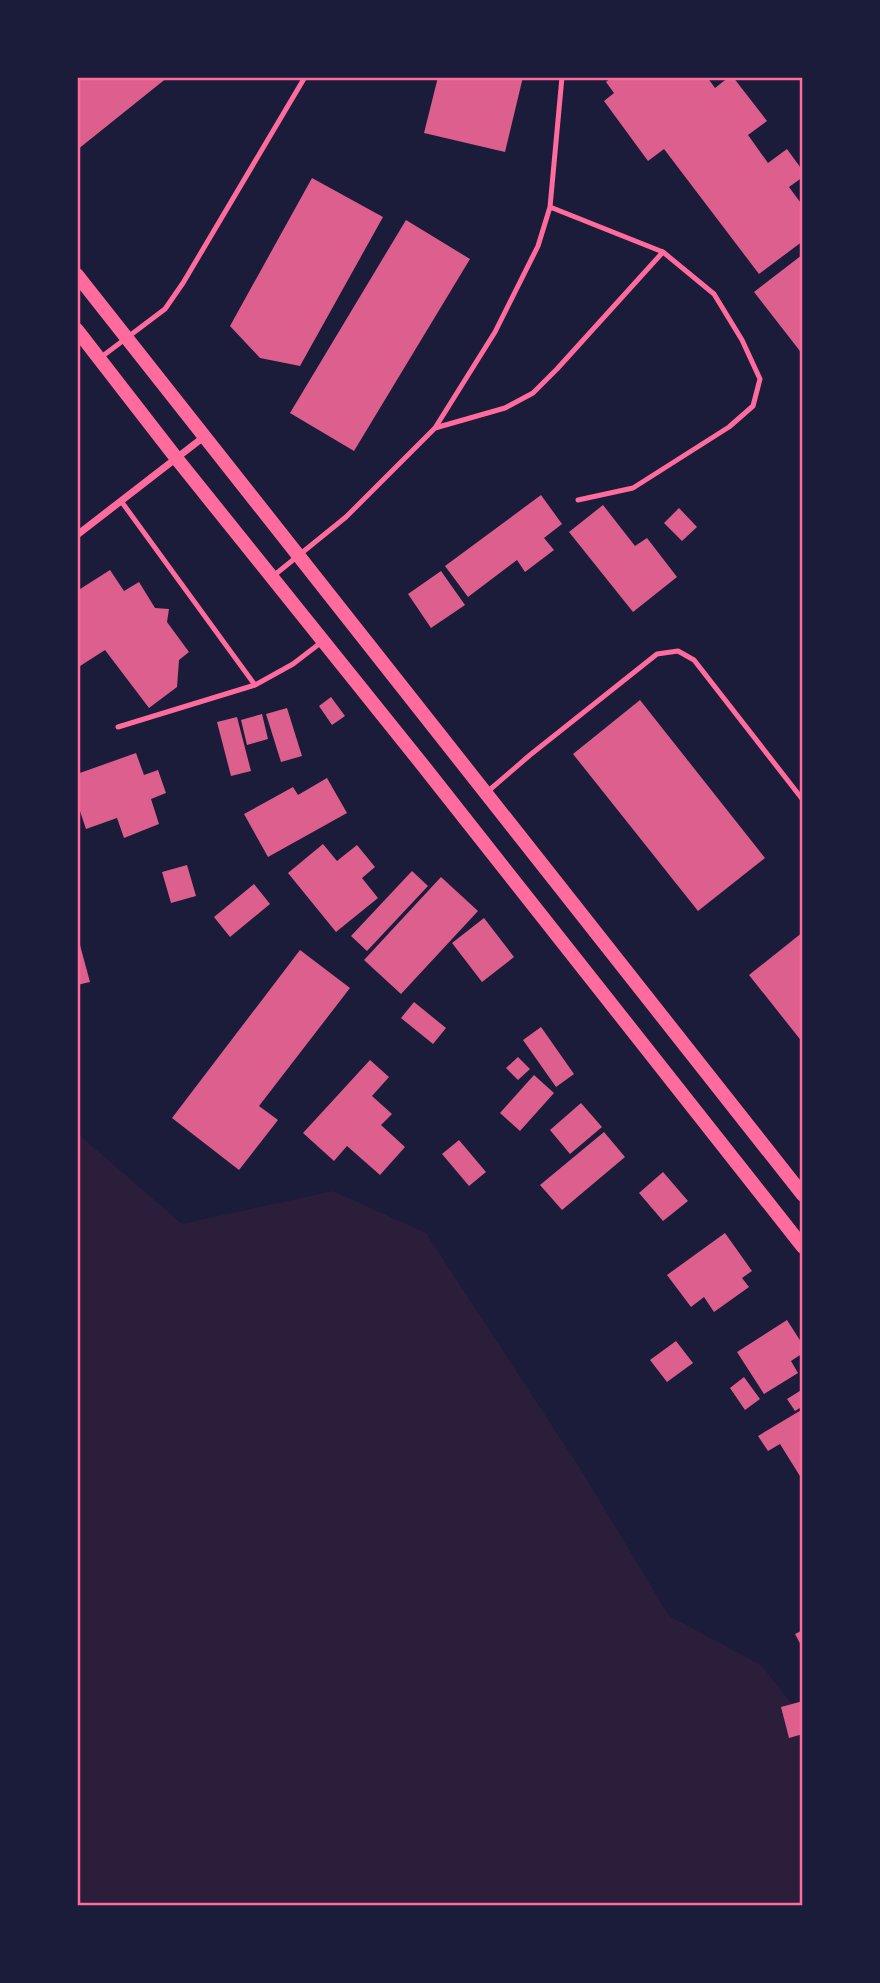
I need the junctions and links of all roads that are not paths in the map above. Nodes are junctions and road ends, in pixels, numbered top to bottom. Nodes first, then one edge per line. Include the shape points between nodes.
1 (305, 77) edge
2 (562, 77) edge
3 (550, 207) junction
4 (663, 252) junction
5 (77, 275) edge
6 (77, 330) edge
7 (127, 338) junction
8 (100, 358) junction
9 (435, 428) junction
10 (205, 436) junction
11 (177, 459) junction
12 (578, 500) dead end
13 (121, 501) junction
14 (77, 535) edge
15 (299, 555) junction
16 (272, 577) junction
17 (323, 641) junction
18 (255, 685) junction
19 (118, 727) dead end
20 (486, 793) junction
21 (803, 800) edge
22 (803, 1195) edge
23 (803, 1247) edge

1 - 7 lane via 183,283 165,309
2 - 3 lane
3 - 4 lane
3 - 9 lane via 538,246 495,332
4 - 9 lane via 533,393 505,408
4 - 12 lane via 714,294 742,340 760,379 753,406 729,427 633,488
5 - 7 main road
6 - 8 main road
7 - 8 lane
7 - 10 main road
8 - 11 main road
9 - 15 lane via 346,517
10 - 11 street
10 - 15 main road
11 - 13 street
11 - 16 main road
13 - 14 street
13 - 18 lane
15 - 16 lane
15 - 20 main road
16 - 17 main road
17 - 18 lane
17 - 23 main road
18 - 19 lane
20 - 21 lane via 657,654 678,651 694,660
20 - 22 main road

